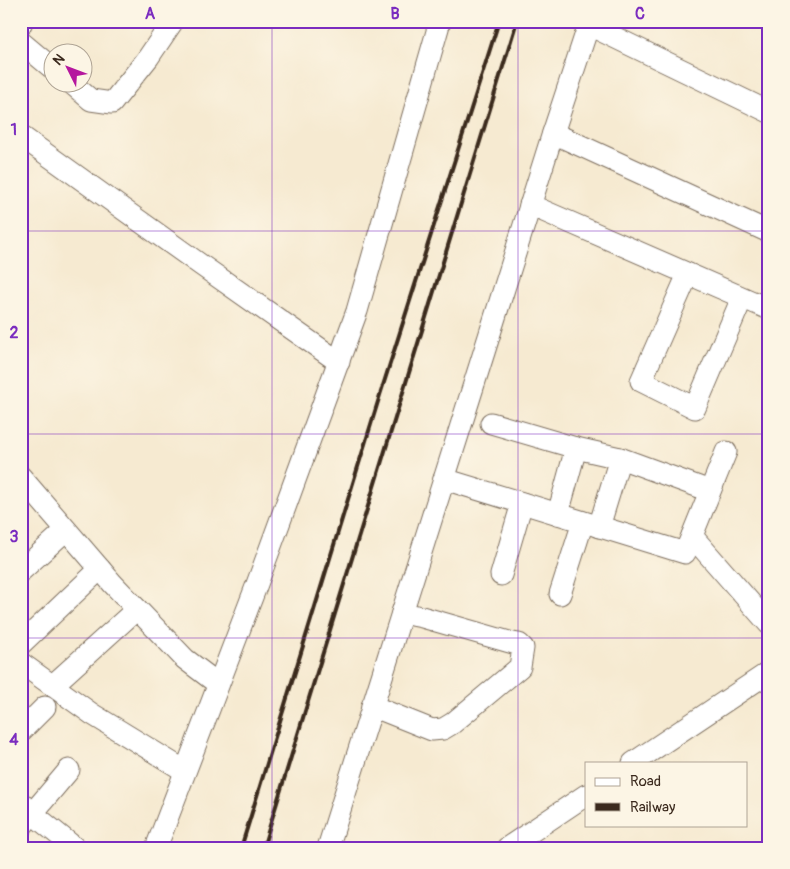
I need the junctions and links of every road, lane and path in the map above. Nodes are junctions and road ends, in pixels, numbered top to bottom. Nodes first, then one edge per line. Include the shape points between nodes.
1 (174, 21) edge
2 (440, 21) edge
3 (590, 23) edge
4 (21, 42) edge
5 (42, 60) edge
6 (82, 92) edge
7 (769, 112) edge
8 (553, 133) junction
9 (21, 136) edge
10 (530, 205) junction
11 (769, 232) edge
12 (688, 274) junction
13 (742, 298) junction
14 (769, 310) edge
15 (339, 362) junction
16 (491, 423) dead end
17 (576, 448) junction
18 (726, 452) dead end
19 (620, 458) junction
20 (21, 477) edge
21 (444, 479) junction
22 (710, 491) junction
23 (522, 503) junction
24 (558, 514) junction
25 (591, 524) junction
26 (66, 530) junction
27 (692, 536) junction
28 (100, 569) junction
29 (21, 570) edge
30 (501, 575) dead end
31 (560, 594) dead end
32 (137, 609) junction
33 (402, 613) junction
34 (769, 624) edge
35 (21, 644) edge
36 (21, 663) edge
37 (769, 672) edge
38 (218, 684) junction
39 (53, 686) junction
40 (372, 706) junction
41 (45, 707) dead end
42 (21, 731) edge
43 (635, 762) edge
44 (69, 770) dead end
45 (185, 771) junction
46 (585, 796) edge
47 (25, 814) edge
48 (75, 848) edge
49 (156, 848) edge
50 (328, 848) edge
51 (507, 848) edge

1 - 6 street via 112,103 91,100
2 - 15 street via 357,311
3 - 7 street
3 - 8 street
4 - 5 street
8 - 10 street
8 - 11 street
9 - 15 street
10 - 12 street
10 - 21 street
12 - 13 street
12 - 13 street via 641,382 694,408
13 - 14 street
15 - 38 street
16 - 17 street
17 - 19 street
17 - 24 street
18 - 22 street
19 - 22 street
19 - 25 street
20 - 26 street
21 - 23 street
21 - 33 street
22 - 27 street
23 - 24 street
23 - 30 street
24 - 25 street
25 - 27 street via 685,554
25 - 31 street
26 - 28 street
26 - 29 street
27 - 34 street
28 - 32 street
28 - 35 street
32 - 38 street via 185,659
32 - 39 street
33 - 40 street
33 - 40 street via 519,644 523,648 520,667 443,729 432,730
36 - 39 street
37 - 43 street
38 - 45 street
39 - 45 street
40 - 50 street
41 - 42 street
44 - 47 street
45 - 49 street
46 - 51 street
47 - 48 street

